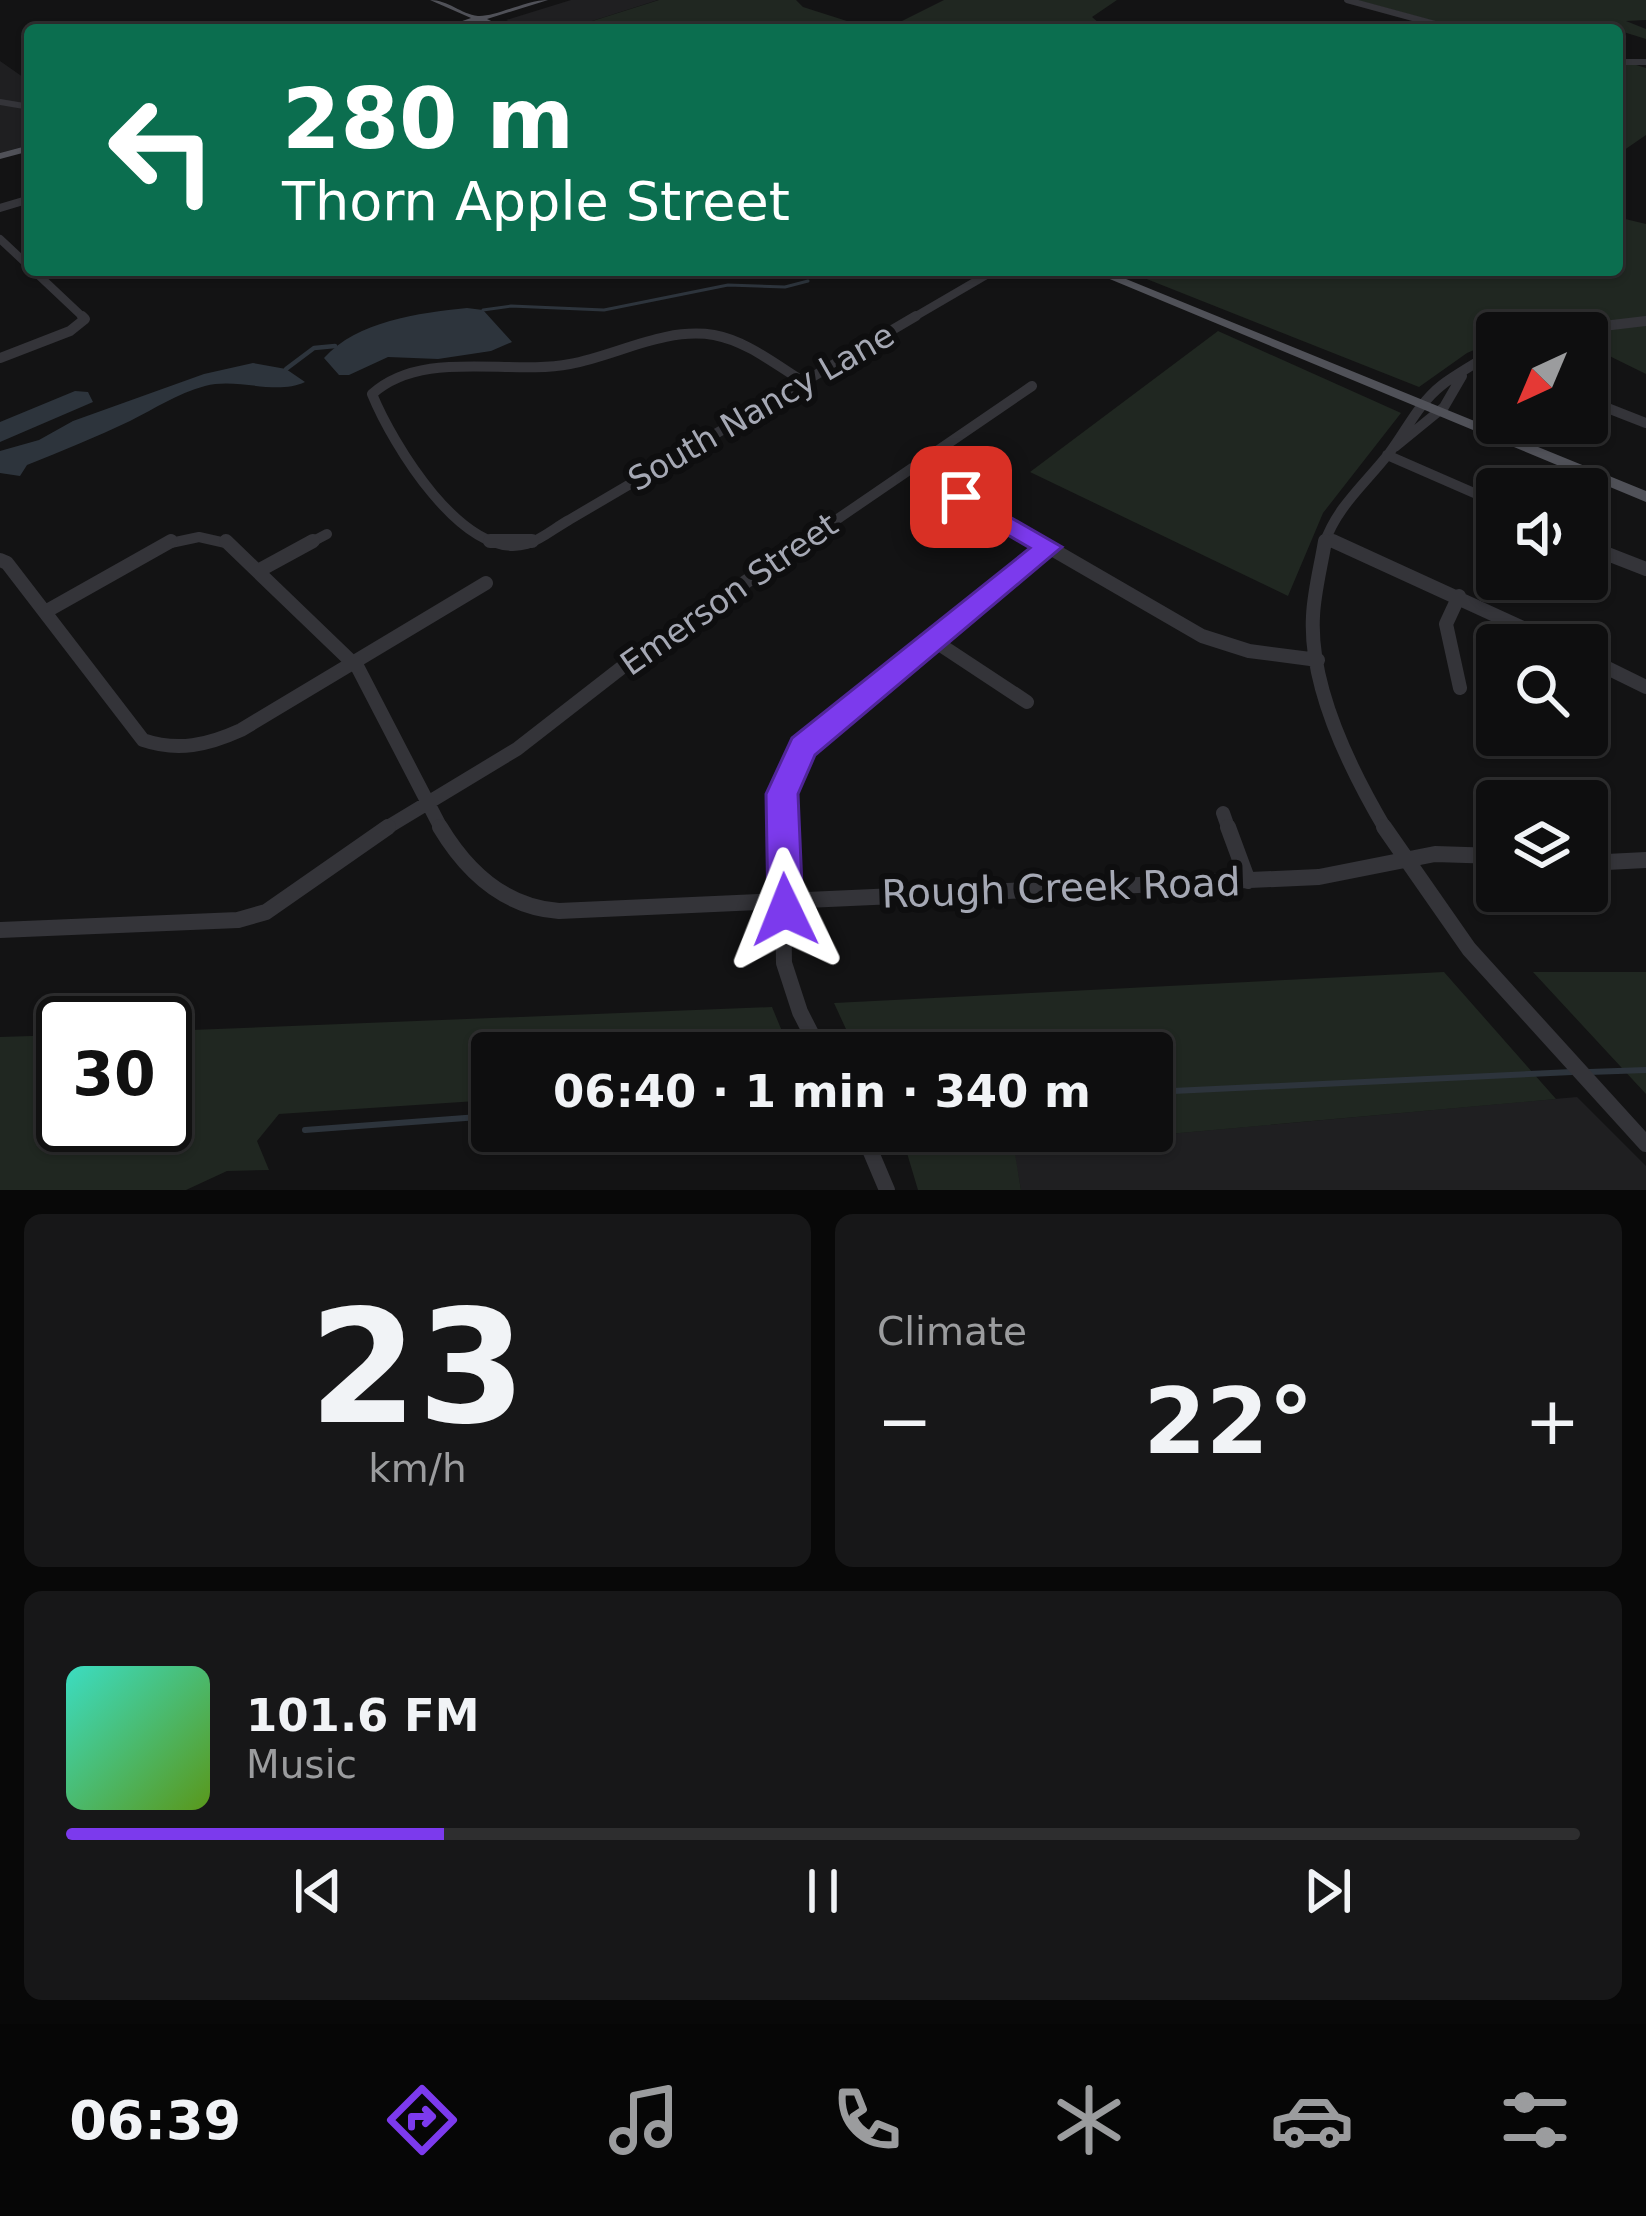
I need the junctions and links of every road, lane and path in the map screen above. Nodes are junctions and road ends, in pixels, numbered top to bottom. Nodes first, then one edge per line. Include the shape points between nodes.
1 (434, 0) edge
2 (544, 0) edge
3 (1347, 0) edge
4 (478, 19) junction
5 (460, 24) edge
6 (490, 24) edge
7 (1435, 24) edge
8 (0, 239) edge
9 (24, 262) edge
10 (39, 276) edge
11 (985, 276) edge
12 (1109, 276) edge
13 (1646, 321) edge
14 (1608, 325) edge
15 (0, 358) edge
16 (1476, 366) edge
17 (803, 382) junction
18 (1032, 386) dead end
19 (1431, 408) junction
20 (1608, 408) edge
21 (1646, 423) edge
22 (1391, 451) junction
23 (917, 472) junction
24 (1476, 493) edge
25 (1646, 497) edge
26 (327, 534) dead end
27 (1326, 538) junction
28 (1049, 547) junction
29 (1608, 554) edge
30 (0, 560) edge
31 (1646, 569) edge
32 (258, 571) junction
33 (486, 583) dead end
34 (1459, 596) junction
35 (45, 612) junction
36 (1517, 624) edge
37 (933, 640) junction
38 (1318, 660) junction
39 (352, 665) junction
40 (1608, 668) edge
41 (1646, 687) edge
42 (1460, 688) dead end
43 (1027, 702) dead end
44 (426, 802) junction
45 (1223, 813) dead end
46 (1476, 855) edge
47 (1404, 860) junction
48 (1646, 860) edge
49 (1608, 862) edge
50 (1248, 881) junction
51 (786, 901) junction
52 (0, 930) edge
53 (811, 1032) edge
54 (1646, 1144) edge
55 (871, 1152) edge
56 (887, 1190) edge

1 - 4 main road
2 - 4 main road
3 - 7 street
4 - 5 main road
4 - 6 main road
8 - 9 street
10 - 15 street via 85,319
11 - 17 street, South Nancy Lane
12 - 19 main road
13 - 14 street
16 - 19 street
17 - 17 street, South Nancy Lane via 526,544 494,544 423,482 387,434 372,394 451,370 568,365 701,334 726,338
18 - 23 street, Emerson Street
19 - 22 street via 1419,432
19 - 25 main road
20 - 21 street
22 - 24 street
22 - 27 street via 1341,507
23 - 28 street
23 - 44 street, Emerson Street
26 - 32 street
27 - 34 street
27 - 38 street via 1315,597
28 - 37 street
28 - 38 street via 1216,642
29 - 31 street
30 - 35 street
32 - 35 street via 226,541 183,538
32 - 39 street
33 - 39 street
34 - 36 street
34 - 42 street via 1446,623
35 - 39 street via 143,740 182,748 241,730
37 - 43 street
37 - 51 street via 794,760 782,794
38 - 47 street via 1346,755
39 - 44 street
40 - 41 street
44 - 51 street, Rough Creek Road via 486,883 515,902 556,912
44 - 52 street, Emerson Street via 251,918
45 - 50 street
46 - 47 street, Rough Creek Road
47 - 50 street, Rough Creek Road
47 - 54 street via 1495,982
48 - 49 street
50 - 51 street, Rough Creek Road
51 - 53 street via 784,963
55 - 56 street

